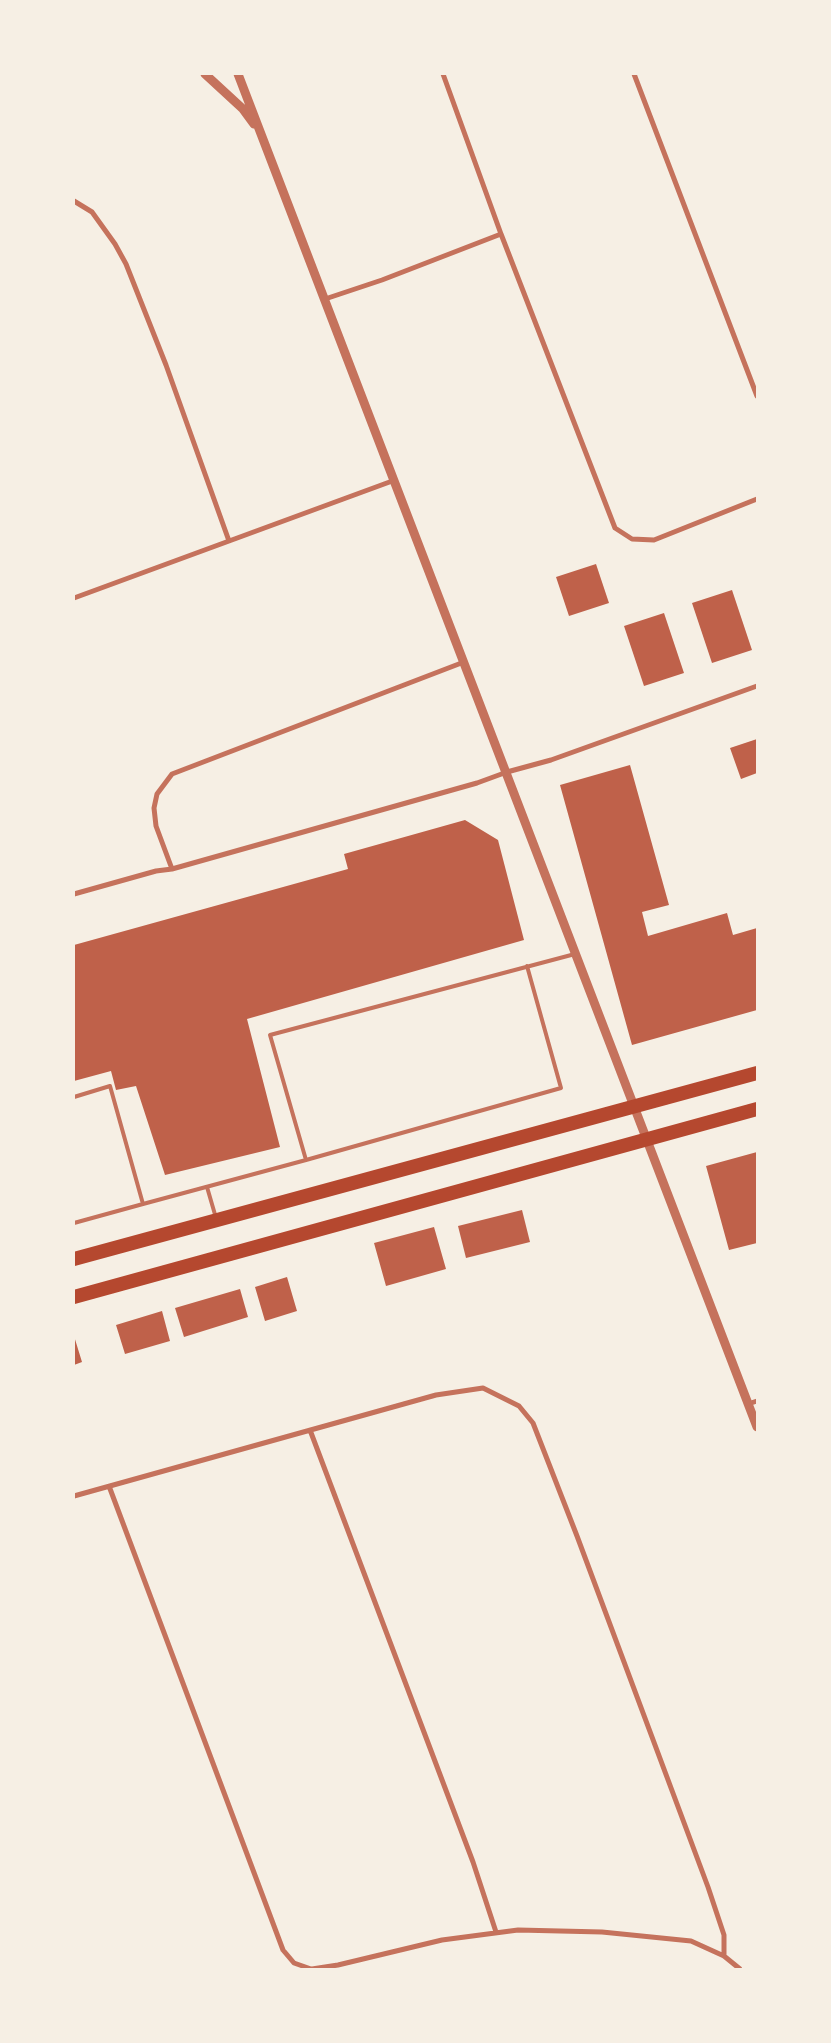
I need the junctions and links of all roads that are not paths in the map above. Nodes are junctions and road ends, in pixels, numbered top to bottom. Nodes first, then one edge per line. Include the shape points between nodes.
1 (205, 74) edge
2 (238, 74) edge
3 (443, 74) edge
4 (634, 74) edge
5 (260, 132) junction
6 (74, 201) edge
7 (501, 234) junction
8 (325, 299) junction
9 (757, 396) edge
10 (395, 480) junction
11 (757, 499) edge
12 (229, 541) junction
13 (74, 598) edge
14 (464, 662) junction
15 (757, 686) edge
16 (507, 772) junction
17 (172, 869) junction
18 (74, 894) edge
19 (577, 953) junction
20 (527, 966) junction
21 (757, 1073) edge
22 (74, 1097) edge
23 (635, 1106) junction
24 (757, 1110) edge
25 (648, 1139) junction
26 (306, 1160) junction
27 (207, 1187) junction
28 (143, 1204) junction
29 (217, 1220) junction
30 (74, 1223) edge
31 (74, 1259) edge
32 (74, 1298) edge
33 (753, 1402) edge
34 (757, 1427) edge
35 (310, 1430) junction
36 (109, 1486) junction
37 (74, 1496) edge
38 (496, 1932) junction
39 (724, 1956) junction
40 (311, 1969) edge
41 (740, 1969) edge

1 - 5 street via 243,109
2 - 5 street
3 - 7 street
4 - 9 street
5 - 8 street
6 - 12 street via 92,212 126,264
7 - 8 street
7 - 11 street via 615,528 632,539 654,540
8 - 10 street
10 - 12 street
10 - 14 street
12 - 13 street
14 - 16 street
14 - 17 street via 172,774 157,794 154,808 156,826
15 - 16 street via 551,760
16 - 17 street
16 - 19 street
17 - 18 street
19 - 20 lane
19 - 23 street
20 - 26 lane via 561,1088
20 - 26 lane via 270,1035
21 - 23 highway
22 - 28 lane via 110,1086
23 - 25 street
23 - 29 highway
24 - 25 highway
25 - 32 highway
25 - 33 street
26 - 27 lane
27 - 28 lane
27 - 29 lane
28 - 30 lane
29 - 31 highway
33 - 34 street
35 - 36 street
35 - 38 street via 474,1862
35 - 39 street via 453,1392 482,1388 518,1406 533,1423 708,1887 724,1935
36 - 37 street
36 - 40 street via 283,1950 294,1963
38 - 39 street via 638,1935 691,1941
38 - 40 street via 442,1940 338,1966
39 - 41 street

